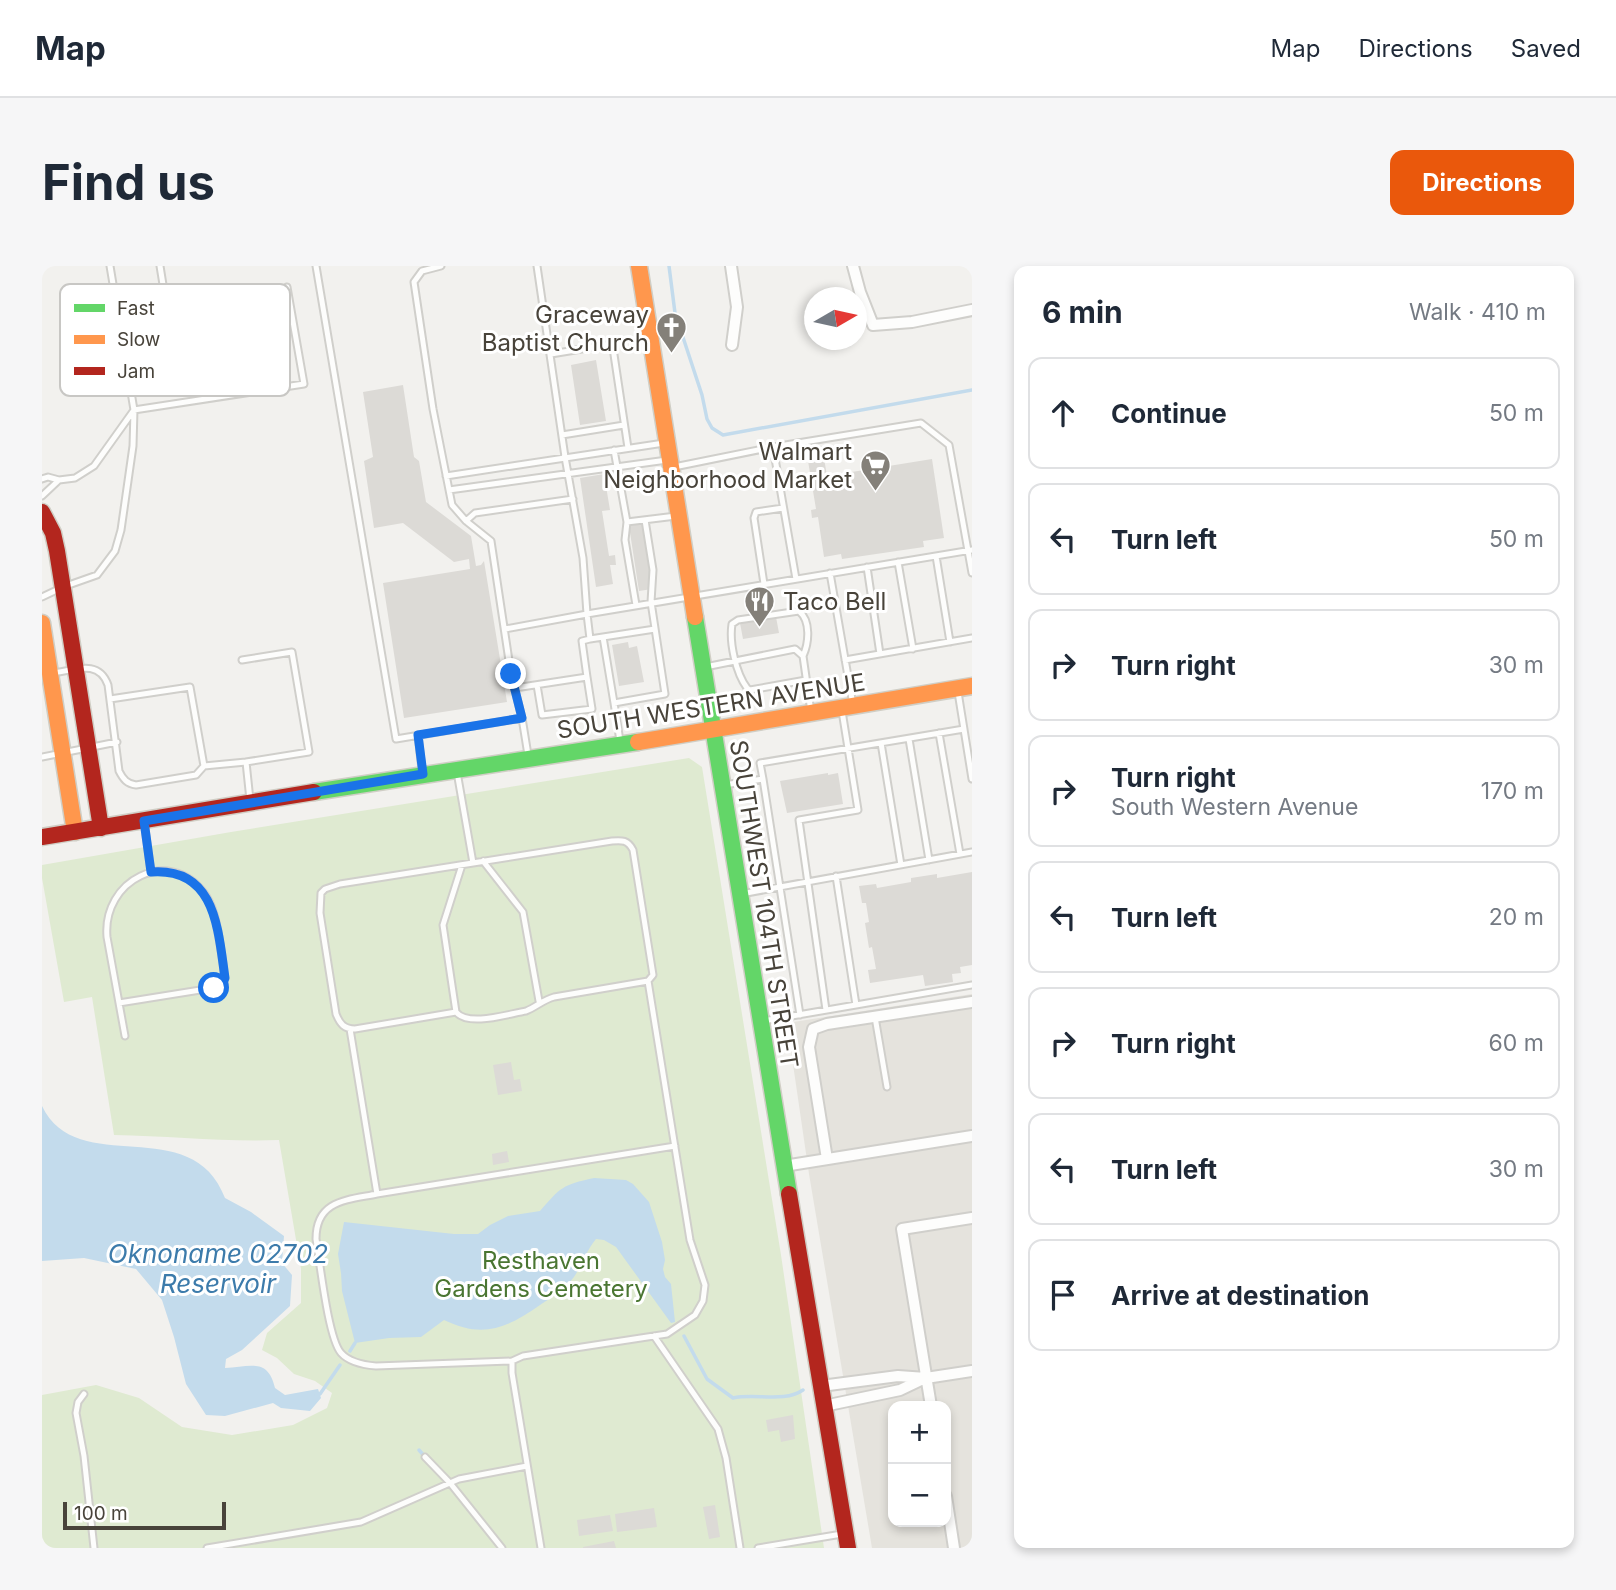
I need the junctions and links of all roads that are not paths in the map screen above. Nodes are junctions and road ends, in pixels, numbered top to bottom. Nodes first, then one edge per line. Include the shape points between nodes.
1 (110, 266) edge
2 (160, 266) edge
3 (316, 266) edge
4 (441, 266) edge
5 (537, 266) edge
6 (639, 266) edge
7 (731, 266) edge
8 (853, 266) edge
9 (113, 284) edge
10 (163, 284) edge
11 (290, 304) edge
12 (972, 310) edge
13 (732, 345) dead end
14 (551, 354) junction
15 (290, 386) edge
16 (132, 396) edge
17 (226, 396) edge
18 (134, 410) junction
19 (624, 425) junction
20 (562, 435) junction
21 (667, 442) junction
22 (773, 447) junction
23 (628, 448) junction
24 (614, 450) junction
25 (565, 457) junction
26 (670, 464) junction
27 (617, 467) junction
28 (568, 474) junction
29 (446, 476) junction
30 (42, 479) edge
31 (59, 480) junction
32 (449, 490) junction
33 (42, 496) edge
34 (573, 499) junction
35 (783, 508) junction
36 (42, 512) edge
37 (678, 516) junction
38 (645, 520) junction
39 (466, 521) junction
40 (627, 522) junction
41 (970, 550) edge
42 (936, 556) junction
43 (898, 562) junction
44 (867, 567) junction
45 (830, 573) junction
46 (972, 573) edge
47 (796, 579) junction
48 (764, 584) junction
49 (63, 587) junction
50 (691, 596) junction
51 (42, 597) edge
52 (652, 602) junction
53 (636, 605) junction
54 (587, 614) junction
55 (42, 623) edge
56 (505, 629) junction
57 (655, 629) junction
58 (603, 637) junction
59 (972, 638) edge
60 (590, 639) junction
61 (950, 642) junction
62 (914, 649) junction
63 (880, 654) junction
64 (803, 656) junction
65 (242, 660) dead end
66 (845, 660) junction
67 (736, 661) junction
68 (702, 667) junction
69 (76, 670) junction
70 (50, 674) junction
71 (587, 677) junction
72 (806, 680) junction
73 (537, 685) junction
74 (514, 688) junction
75 (965, 688) edge
76 (110, 699) junction
77 (614, 703) junction
78 (847, 707) junction
79 (811, 713) junction
80 (522, 718) junction
81 (964, 729) junction
82 (712, 730) junction
83 (939, 733) junction
84 (418, 735) junction
85 (909, 738) junction
86 (117, 742) junction
87 (881, 743) junction
88 (620, 744) junction
89 (88, 748) junction
90 (848, 749) junction
91 (63, 754) junction
92 (42, 757) edge
93 (528, 758) junction
94 (246, 762) junction
95 (204, 766) junction
96 (457, 768) junction
97 (423, 774) junction
98 (762, 779) junction
99 (972, 779) edge
100 (721, 786) junction
101 (250, 804) junction
102 (144, 821) junction
103 (101, 828) junction
104 (75, 832) junction
105 (42, 837) edge
106 (972, 852) edge
107 (960, 855) junction
108 (929, 860) junction
109 (483, 861) junction
110 (473, 863) junction
111 (462, 865) junction
112 (901, 865) junction
113 (151, 872) junction
114 (836, 876) junction
115 (809, 881) junction
116 (779, 887) junction
117 (739, 894) junction
118 (648, 981) junction
119 (972, 985) edge
120 (539, 1001) junction
121 (972, 1002) edge
122 (119, 1003) junction
123 (856, 1005) junction
124 (826, 1010) junction
125 (456, 1013) junction
126 (800, 1015) junction
127 (875, 1017) junction
128 (760, 1022) junction
129 (349, 1029) junction
130 (124, 1036) dead end
131 (887, 1087) dead end
132 (972, 1136) edge
133 (676, 1146) junction
134 (827, 1159) junction
135 (784, 1166) junction
136 (377, 1194) junction
137 (972, 1218) edge
138 (654, 1336) junction
139 (512, 1361) junction
140 (972, 1371) edge
141 (926, 1378) junction
142 (821, 1386) junction
143 (84, 1394) dead end
144 (930, 1401) edge
145 (824, 1406) junction
146 (425, 1457) dead end
147 (527, 1466) junction
148 (450, 1483) junction
149 (951, 1527) edge
150 (271, 1538) junction
151 (847, 1541) edge
152 (94, 1548) edge
153 (207, 1548) edge
154 (273, 1548) edge
155 (502, 1548) edge
156 (541, 1548) edge
157 (740, 1548) edge
158 (758, 1548) edge
159 (954, 1548) edge

1 - 9 lane
2 - 10 lane
3 - 84 lane via 396,739
4 - 29 lane via 422,271 414,282
5 - 14 lane
6 - 21 main road, SOUTHWEST 104TH STREET
7 - 13 street via 737,307
8 - 12 street via 873,325
11 - 15 lane via 304,384
14 - 19 lane via 606,345 612,348
14 - 20 lane
16 - 18 lane
17 - 18 lane
18 - 31 lane via 94,466 75,478
18 - 49 lane via 131,464 115,551 97,575
19 - 20 lane
19 - 23 lane
20 - 25 lane
21 - 23 lane
21 - 26 main road, SOUTHWEST 104TH STREET
22 - 26 lane
22 - 35 lane
22 - 41 lane via 921,423 949,445
23 - 24 lane
24 - 25 lane
24 - 27 lane
25 - 28 lane
25 - 29 lane
26 - 27 lane
26 - 37 main road, SOUTHWEST 104TH STREET
27 - 28 lane
27 - 40 lane
28 - 32 lane
28 - 34 lane
29 - 32 lane
30 - 31 lane
31 - 33 lane
32 - 39 lane via 452,505
34 - 39 lane via 475,513
34 - 54 lane
35 - 47 lane
35 - 48 lane via 756,512 754,518
36 - 49 main road via 53,533
37 - 38 lane
37 - 50 main road, SOUTHWEST 104TH STREET
38 - 40 lane
38 - 52 lane via 653,570
39 - 56 lane via 491,541
40 - 53 lane via 625,540
41 - 42 lane
41 - 46 lane
42 - 43 lane
42 - 61 lane
43 - 44 lane
43 - 62 lane
44 - 45 lane
44 - 63 lane
45 - 47 lane
45 - 66 lane
47 - 48 lane
48 - 50 lane
49 - 51 lane
49 - 69 main road
50 - 52 lane
50 - 68 main road, SOUTHWEST 104TH STREET
52 - 53 lane
52 - 57 lane
53 - 54 lane
54 - 56 lane
54 - 60 lane
55 - 70 main road
56 - 74 lane
57 - 58 lane
57 - 77 lane via 665,694
58 - 60 lane
58 - 77 lane
59 - 61 lane
60 - 71 lane via 582,641
61 - 62 lane
62 - 63 lane
63 - 66 lane
64 - 67 lane via 795,649
64 - 67 lane via 809,639 804,615 794,610 734,621 731,633
64 - 72 lane
65 - 94 lane via 292,652 309,752
66 - 78 lane
67 - 68 lane
67 - 72 lane via 750,690
68 - 82 main road, SOUTHWEST 104TH STREET
69 - 70 lane
69 - 76 lane via 102,672
69 - 89 main road
70 - 91 main road
71 - 73 lane
71 - 73 lane via 592,709 542,715
72 - 79 lane
73 - 74 lane
74 - 80 lane
75 - 78 main road, SOUTH WESTERN AVENUE
75 - 81 lane
76 - 86 lane
76 - 95 lane via 190,687
77 - 88 lane
78 - 79 main road, SOUTH WESTERN AVENUE
78 - 90 lane
79 - 82 main road, SOUTH WESTERN AVENUE
80 - 84 lane
80 - 93 lane
81 - 83 lane
81 - 99 lane
82 - 88 main road, SOUTH WESTERN AVENUE
82 - 100 main road, SOUTHWEST 104TH STREET
83 - 85 lane
83 - 107 lane
84 - 97 lane
85 - 87 lane
85 - 108 lane
86 - 89 lane
86 - 95 lane via 119,771 131,785 195,775
87 - 90 lane
87 - 112 lane
88 - 93 main road, SOUTH WESTERN AVENUE
89 - 91 lane
89 - 103 main road
90 - 98 lane via 760,763
90 - 115 lane via 858,810 799,820
91 - 92 lane
91 - 104 main road
93 - 96 main road, SOUTH WESTERN AVENUE
94 - 95 lane
94 - 101 lane
96 - 97 main road, SOUTH WESTERN AVENUE
96 - 110 lane
97 - 101 main road, SOUTH WESTERN AVENUE
98 - 100 lane
98 - 116 lane
100 - 117 main road, SOUTHWEST 104TH STREET
101 - 102 main road, SOUTH WESTERN AVENUE
102 - 103 main road, SOUTH WESTERN AVENUE
102 - 113 lane
103 - 104 main road, SOUTH WESTERN AVENUE
104 - 105 main road, SOUTH WESTERN AVENUE
106 - 107 lane
107 - 108 lane
108 - 112 lane
109 - 110 lane
109 - 118 lane via 627,842 635,856 653,969
109 - 120 lane via 523,912
110 - 111 lane
111 - 125 lane via 443,925
111 - 129 lane via 340,884 321,893 336,1014
112 - 114 lane
113 - 122 lane via 121,889 108,914 107,937
113 - 122 lane via 186,878 203,891 215,915 224,982 219,987
114 - 115 lane
114 - 123 lane
115 - 116 lane
115 - 124 lane
116 - 117 lane
116 - 126 lane
117 - 128 main road, SOUTHWEST 104TH STREET
118 - 120 lane
118 - 133 lane
119 - 123 lane
120 - 125 lane via 526,1011 476,1019
121 - 127 street
122 - 130 lane
123 - 124 lane
124 - 126 lane
125 - 129 lane
126 - 128 lane
127 - 131 lane
127 - 134 street via 827,1024 813,1029 810,1037
128 - 135 main road, SOUTHWEST 104TH STREET
129 - 136 lane
132 - 134 street
133 - 136 lane
133 - 138 lane via 690,1240 706,1293 695,1315 667,1335
134 - 135 street
135 - 142 main road, SOUTHWEST 104TH STREET
136 - 139 lane via 337,1203 318,1222 316,1239 332,1331 341,1353 376,1366
137 - 141 street via 902,1229
138 - 139 lane
138 - 157 lane via 718,1429
139 - 147 lane
140 - 141 street
141 - 142 street via 898,1376
141 - 144 street
141 - 145 street via 900,1390
142 - 145 main road, SOUTHWEST 104TH STREET
143 - 152 lane via 76,1413
145 - 151 main road, SOUTHWEST 104TH STREET
146 - 148 lane
147 - 148 lane
147 - 156 lane
148 - 150 lane via 361,1522
148 - 155 lane
149 - 159 street
150 - 153 lane
150 - 154 lane
151 - 158 lane

